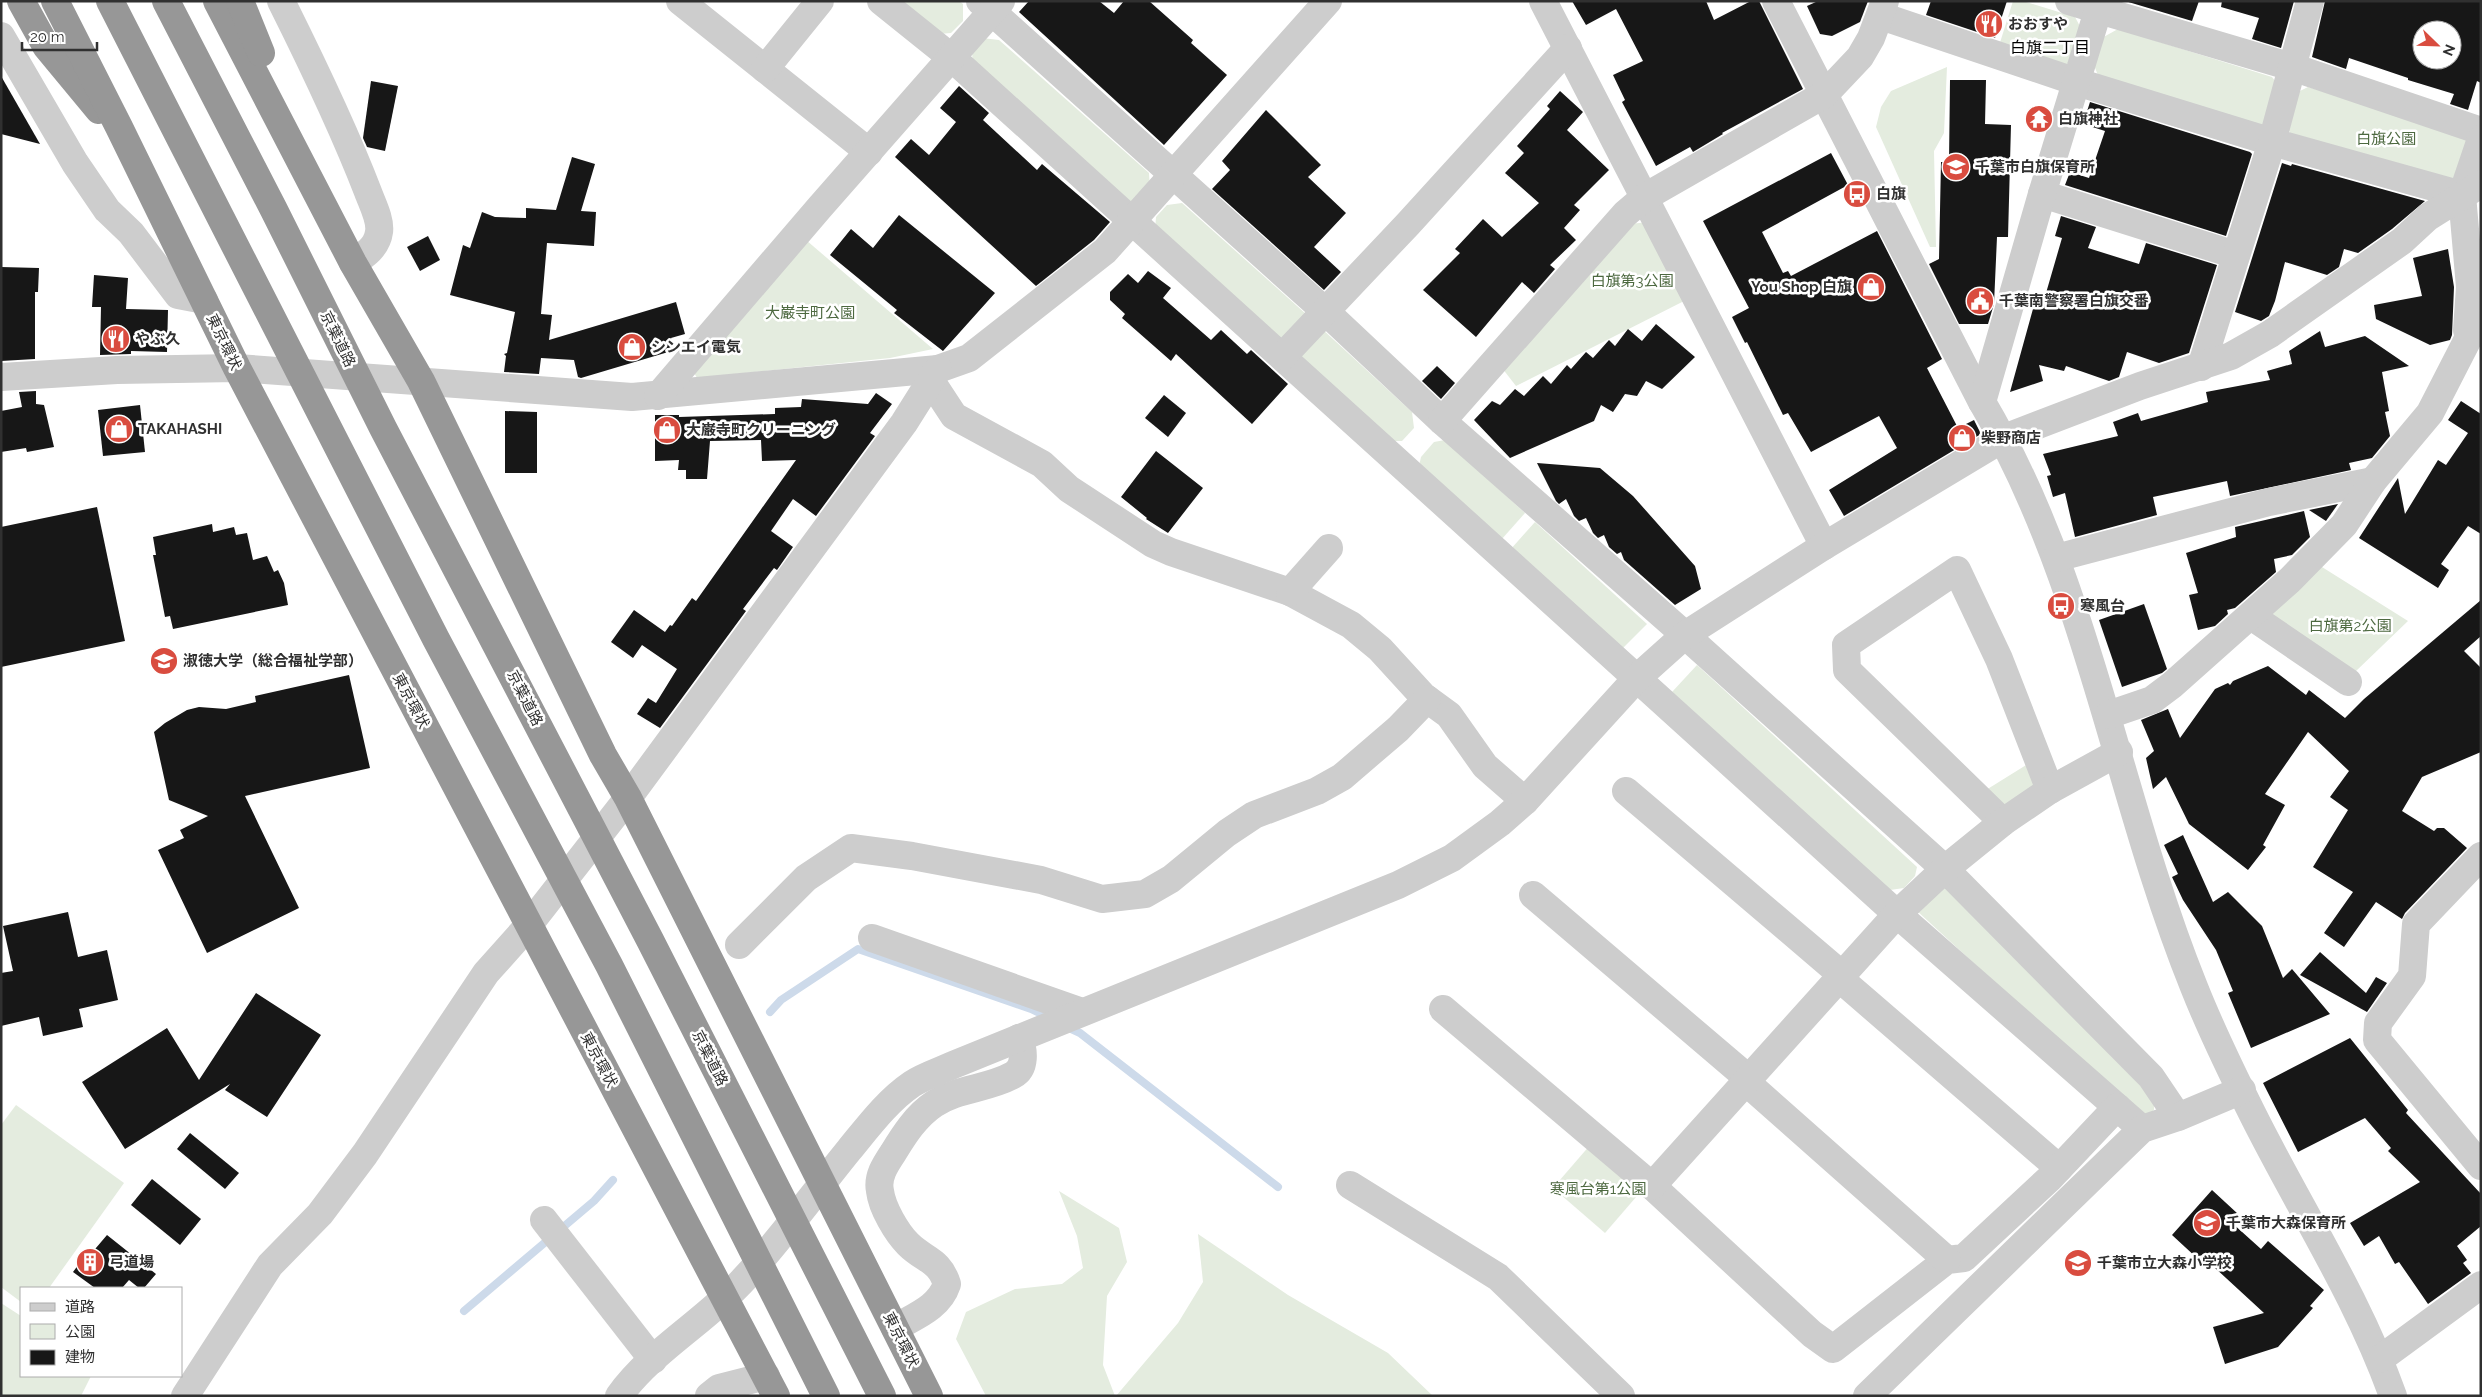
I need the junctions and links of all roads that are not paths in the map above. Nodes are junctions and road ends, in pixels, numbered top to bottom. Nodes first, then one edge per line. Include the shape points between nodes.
1 (21, 1) edge
2 (55, 1) edge
3 (110, 1) edge
4 (166, 1) edge
5 (218, 1) edge
6 (240, 1) edge
7 (680, 1) edge
8 (820, 1) edge
9 (881, 1) edge
10 (1328, 1) edge
11 (1543, 1) edge
12 (1776, 1) edge
13 (2069, 1) edge
14 (2310, 1) edge
15 (283, 3) edge
16 (991, 5) edge
17 (2100, 6) edge
18 (1883, 9) edge
19 (1, 36) edge
20 (1568, 48) junction
21 (952, 58) junction
22 (2292, 66) junction
23 (765, 69) junction
24 (2077, 82) junction
25 (1825, 94) junction
26 (266, 96) junction
27 (120, 127) junction
28 (2481, 131) edge
29 (2481, 139) edge
30 (2272, 142) junction
31 (869, 152) junction
32 (1173, 177) junction
33 (2471, 190) edge
34 (2042, 194) junction
35 (1645, 197) junction
36 (1132, 221) junction
37 (2236, 255) junction
38 (353, 263) junction
39 (2476, 289) edge
40 (204, 300) junction
41 (1325, 312) junction
42 (1283, 356) junction
43 (2201, 367) junction
44 (250, 369) junction
45 (935, 375) junction
46 (1, 377) edge
47 (410, 380) junction
48 (658, 396) junction
49 (1982, 402) junction
50 (1442, 421) junction
51 (2004, 438) junction
52 (2373, 481) junction
53 (1824, 546) junction
54 (1329, 548) dead end
55 (2056, 558) junction
56 (1290, 592) junction
57 (2251, 616) junction
58 (1685, 635) junction
59 (1637, 678) junction
60 (2348, 682) dead end
61 (1427, 699) junction
62 (2108, 715) junction
63 (2118, 752) junction
64 (2050, 790) junction
65 (1626, 791) dead end
66 (1525, 801) junction
67 (621, 807) junction
68 (2004, 822) junction
69 (2481, 856) edge
70 (1945, 869) junction
71 (1533, 895) dead end
72 (1897, 914) junction
73 (528, 926) junction
74 (872, 938) dead end
75 (738, 946) dead end
76 (1841, 976) junction
77 (1442, 1008) dead end
78 (1082, 1012) junction
79 (1019, 1038) junction
80 (1747, 1081) junction
81 (2242, 1090) junction
82 (2117, 1106) junction
83 (2178, 1117) junction
84 (2142, 1129) junction
85 (2481, 1166) edge
86 (2058, 1168) junction
87 (1350, 1185) dead end
88 (1652, 1186) junction
89 (544, 1220) dead end
90 (1947, 1260) junction
91 (2481, 1285) edge
92 (895, 1328) junction
93 (2380, 1359) junction
94 (653, 1360) junction
95 (771, 1386) edge
96 (185, 1396) edge
97 (619, 1396) edge
98 (709, 1396) edge
99 (826, 1396) edge
100 (882, 1396) edge
101 (929, 1396) edge
102 (1621, 1396) edge
103 (1867, 1396) edge
104 (2393, 1396) edge

1 - 27 highway via 46,46 94,105
2 - 27 highway, 東京環状
3 - 99 highway via 436,638 609,965
4 - 100 highway, 京葉道路
5 - 26 highway, 東京環状
6 - 26 highway via 263,59
7 - 23 street
8 - 23 street
9 - 21 street
10 - 32 street
11 - 20 street
12 - 25 street
13 - 17 street
14 - 22 street
15 - 38 street via 353,154 378,219 380,231 376,243
16 - 21 street
16 - 32 street
17 - 22 street
17 - 24 street
18 - 24 street
18 - 25 street via 1860,57
19 - 40 street via 74,162 108,210 178,295
20 - 35 street
20 - 41 street
21 - 31 street
21 - 36 street
22 - 28 street
22 - 30 street
23 - 31 street
24 - 30 street
24 - 34 street
25 - 35 street
25 - 49 street
26 - 38 highway, 東京環状
27 - 40 highway, 東京環状
29 - 33 street
30 - 33 street
30 - 37 street
31 - 48 street
32 - 36 street
32 - 41 street
33 - 39 street
33 - 43 street via 2428,217 2394,246 2278,329 2231,356
34 - 37 street
34 - 49 street
35 - 50 street via 1625,214
35 - 53 street
36 - 42 street
36 - 45 street via 1105,251 969,358
37 - 43 street
38 - 47 highway, 東京環状
39 - 52 street via 2467,330 2469,337 2430,412
40 - 44 highway, 東京環状
41 - 42 street
41 - 50 street
42 - 59 street via 1395,473
43 - 51 street via 2140,386
44 - 46 street via 117,370
44 - 47 street
44 - 73 highway, 東京環状
45 - 48 street via 896,372
45 - 56 street via 954,416 1042,464 1070,489 1153,544
45 - 67 street via 904,423
47 - 48 street via 632,397
47 - 67 highway, 東京環状 via 603,755
49 - 51 street
50 - 58 street
51 - 53 street
51 - 55 street
52 - 55 street via 2269,502
52 - 57 street via 2344,525
53 - 58 street
54 - 56 street
55 - 62 street
56 - 61 street via 1365,636
57 - 60 street
57 - 62 street via 2152,700
58 - 59 street
58 - 70 street
59 - 66 street
59 - 72 street
61 - 66 street via 1449,715 1485,766
61 - 75 street via 1342,777 1317,791 1254,815 1171,879 1145,894 1102,899 1041,880 851,848 806,878
62 - 63 street
63 - 64 street
63 - 81 street via 2164,906 2194,988
64 - 68 street
64 - 68 street via 1999,659 1957,570 1846,645 1847,670
65 - 76 street
66 - 78 street via 1485,836 1427,872
67 - 73 street
67 - 92 highway, 東京環状 via 704,950
68 - 70 street
69 - 85 street via 2416,924 2412,976 2378,1023 2377,1040
70 - 72 street
70 - 83 street via 2151,1077
71 - 80 street
72 - 76 street
72 - 82 street
73 - 95 highway, 東京環状
73 - 96 street via 486,973 365,1154 326,1206 270,1264
74 - 78 street
76 - 80 street
76 - 86 street
77 - 88 street
78 - 79 street
79 - 92 street via 1023,1047 1022,1063 1014,1075 954,1094 921,1114 881,1173 882,1200 901,1236 909,1246 937,1264 947,1284 942,1297 932,1306
79 - 94 street via 913,1083 895,1098 744,1280
80 - 88 street
80 - 90 street
81 - 83 street
81 - 93 street via 2357,1307
82 - 84 street
82 - 86 street
83 - 84 street
84 - 103 street
86 - 90 street via 1964,1258
87 - 102 street via 1498,1277
88 - 90 street via 1812,1334 1833,1349
89 - 94 street
91 - 93 street
92 - 101 highway, 東京環状
93 - 104 street
94 - 97 street
95 - 98 street via 719,1388

